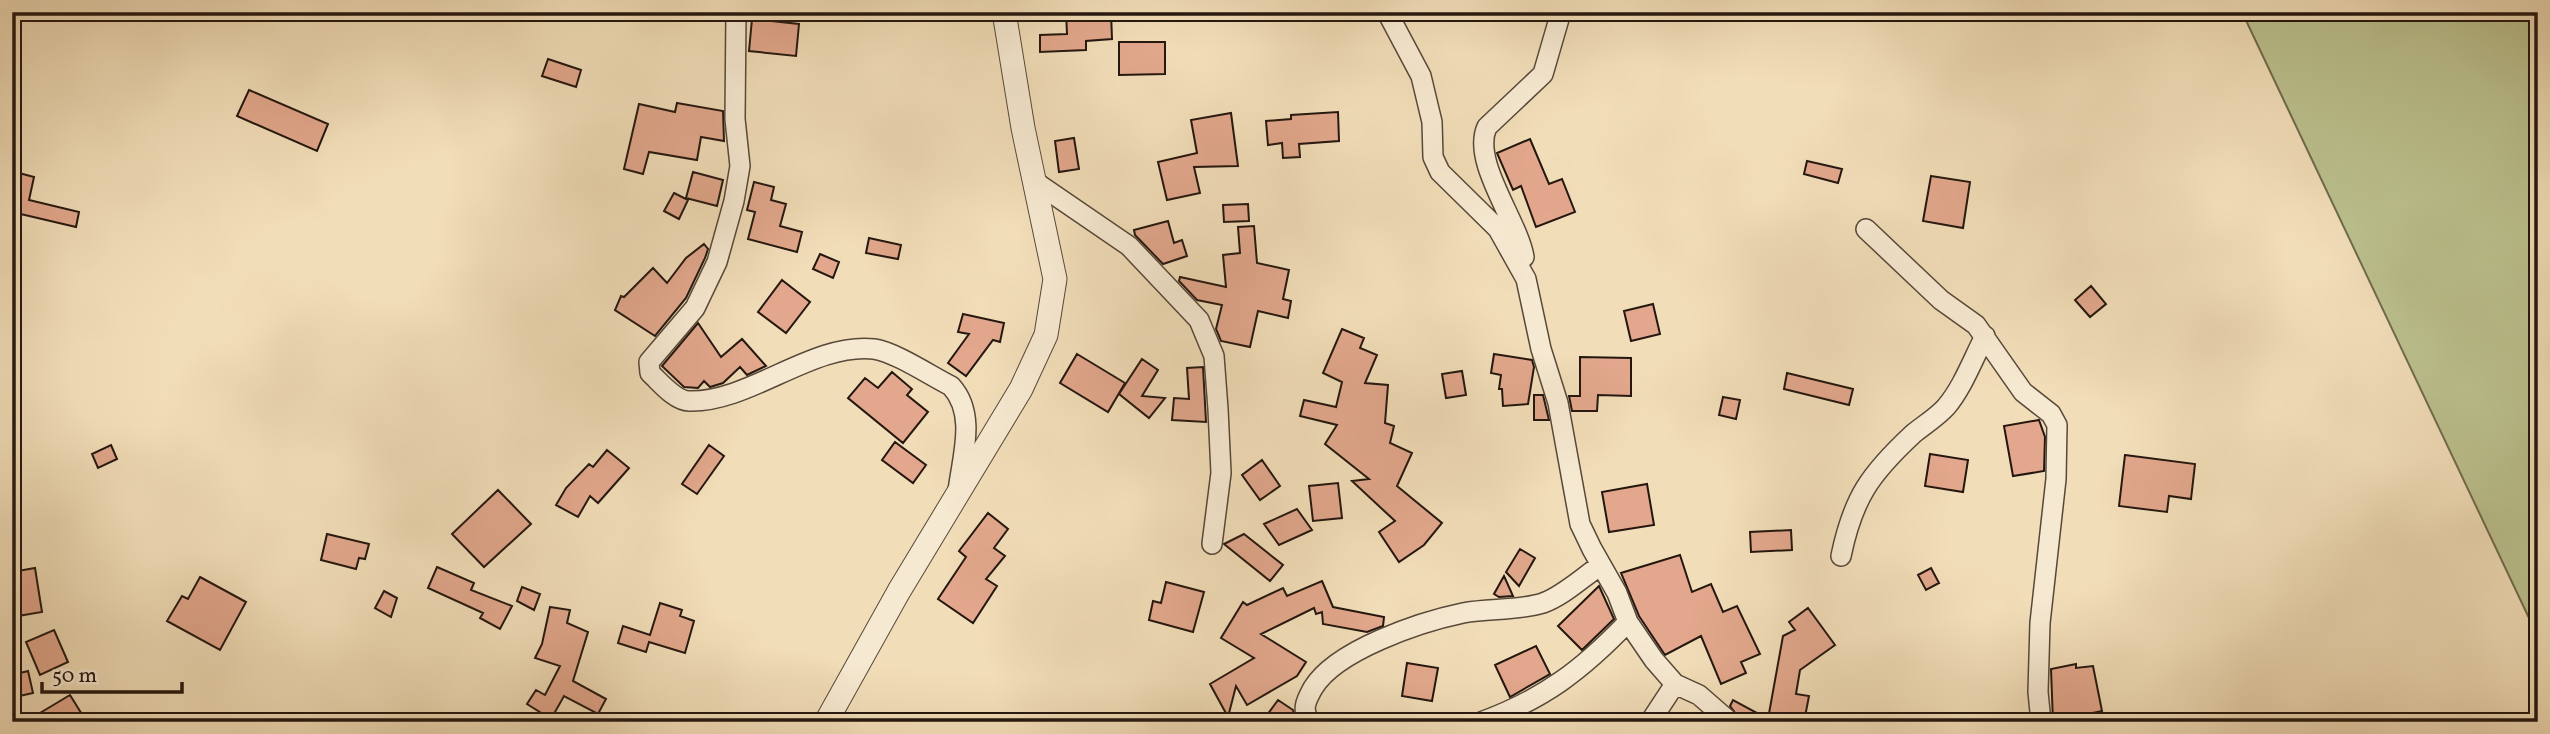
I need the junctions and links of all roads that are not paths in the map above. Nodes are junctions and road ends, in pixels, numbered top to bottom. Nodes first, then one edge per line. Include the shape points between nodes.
1 (736, 12) edge
2 (1004, 12) edge
3 (1387, 12) edge
4 (1561, 12) edge
5 (1034, 181) junction
6 (1866, 229) dead end
7 (1526, 279) junction
8 (1985, 336) junction
9 (957, 494) junction
10 (1212, 544) dead end
11 (1841, 556) dead end
12 (1601, 565) junction
13 (1628, 622) junction
14 (1675, 684) junction
15 (826, 722) edge
16 (1310, 722) edge
17 (1481, 722) edge
18 (1650, 722) edge
19 (1730, 722) edge
20 (2041, 722) edge

1 - 9 street via 735,119 740,166 734,201 717,261 695,308 649,362 650,373 687,402 734,393 832,355 875,349 951,386 961,396 967,424
2 - 5 street
3 - 7 street via 1421,76 1432,122 1433,157 1440,172 1498,229
4 - 7 street via 1544,74 1484,134 1487,160 1523,250
5 - 9 street via 1055,279 1046,335 1026,381
5 - 10 street via 1129,246 1199,320 1214,356 1218,409 1221,472
6 - 8 street
7 - 12 street via 1558,403 1580,524
8 - 11 street via 1944,410 1901,445 1860,494
8 - 20 street via 2023,392 2051,414 2057,425 2056,479 2040,623
9 - 15 street
12 - 13 street
12 - 16 street via 1542,603 1449,617 1333,664 1305,702
13 - 14 street
13 - 17 street via 1566,680 1541,697
14 - 18 street
14 - 19 street via 1699,695

